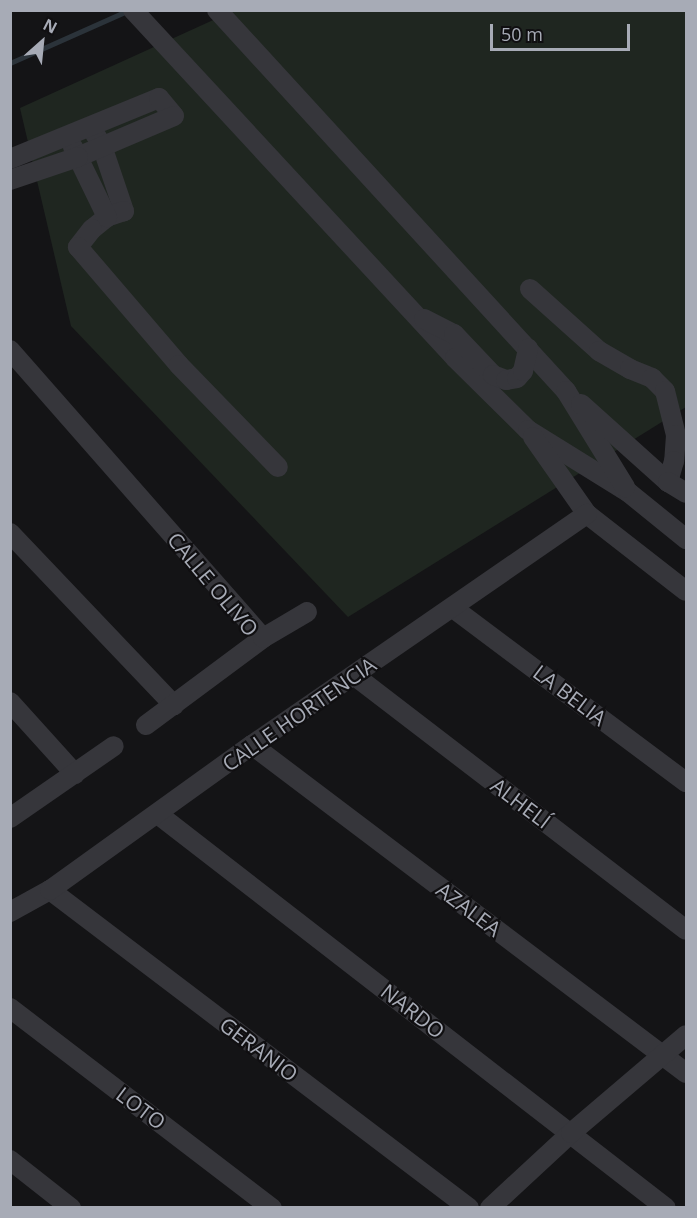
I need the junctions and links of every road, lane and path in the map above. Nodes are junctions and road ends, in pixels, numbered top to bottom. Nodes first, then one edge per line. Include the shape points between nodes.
1 (133, 10) edge
2 (223, 17) edge
3 (91, 127) junction
4 (67, 137) junction
5 (102, 146) junction
6 (78, 157) junction
7 (10, 159) edge
8 (10, 180) edge
9 (107, 217) junction
10 (530, 289) dead end
11 (415, 316) junction
12 (528, 349) junction
13 (10, 350) edge
14 (566, 391) junction
15 (528, 430) junction
16 (278, 467) dead end
17 (669, 482) junction
18 (628, 492) junction
19 (687, 493) edge
20 (587, 514) junction
21 (10, 532) edge
22 (687, 539) edge
23 (687, 591) edge
24 (453, 608) junction
25 (307, 612) dead end
26 (262, 638) junction
27 (355, 676) junction
28 (10, 702) edge
29 (174, 705) junction
30 (146, 724) dead end
31 (252, 745) junction
32 (114, 746) dead end
33 (75, 774) junction
34 (687, 782) edge
35 (159, 815) junction
36 (10, 818) edge
37 (50, 890) junction
38 (10, 912) edge
39 (687, 930) edge
40 (10, 1008) edge
41 (687, 1035) edge
42 (664, 1056) junction
43 (687, 1073) edge
44 (571, 1133) junction
45 (10, 1160) edge
46 (71, 1208) edge
47 (272, 1208) edge
48 (469, 1208) edge
49 (490, 1208) edge
50 (666, 1208) edge

1 - 11 street
2 - 12 street
3 - 4 street
3 - 5 street
3 - 5 street via 159,98 174,116
4 - 6 street
4 - 7 street
5 - 6 street
5 - 9 street via 124,211
6 - 8 street
6 - 9 street
9 - 16 street via 78,247 179,365
10 - 17 street via 599,351 652,378 665,391 676,435
11 - 12 street via 454,334 493,375 506,380 517,378 523,371
11 - 15 street
12 - 14 street
13 - 26 street, CALLE OLIVO
14 - 17 street
14 - 18 street
15 - 18 street
15 - 20 street
17 - 19 street
18 - 22 street
20 - 23 street
20 - 24 street, CALLE HORTENCIA
21 - 29 street
24 - 27 street, CALLE HORTENCIA
24 - 34 street, LA BELIA
25 - 26 street
26 - 29 street, CALLE OLIVO
27 - 31 street, CALLE HORTENCIA
27 - 39 street, ALHELÍ
28 - 33 street
29 - 30 street, CALLE OLIVO
31 - 35 street, CALLE HORTENCIA
31 - 42 street, AZALEA
32 - 33 street
33 - 36 street
35 - 37 street, CALLE HORTENCIA
35 - 44 street, NARDO
37 - 38 street, CALLE HORTENCIA
37 - 48 street, GERANIO
40 - 47 street, LOTO
41 - 42 street
42 - 43 street, AZALEA
42 - 44 street
44 - 49 street
44 - 50 street, NARDO
45 - 46 street

